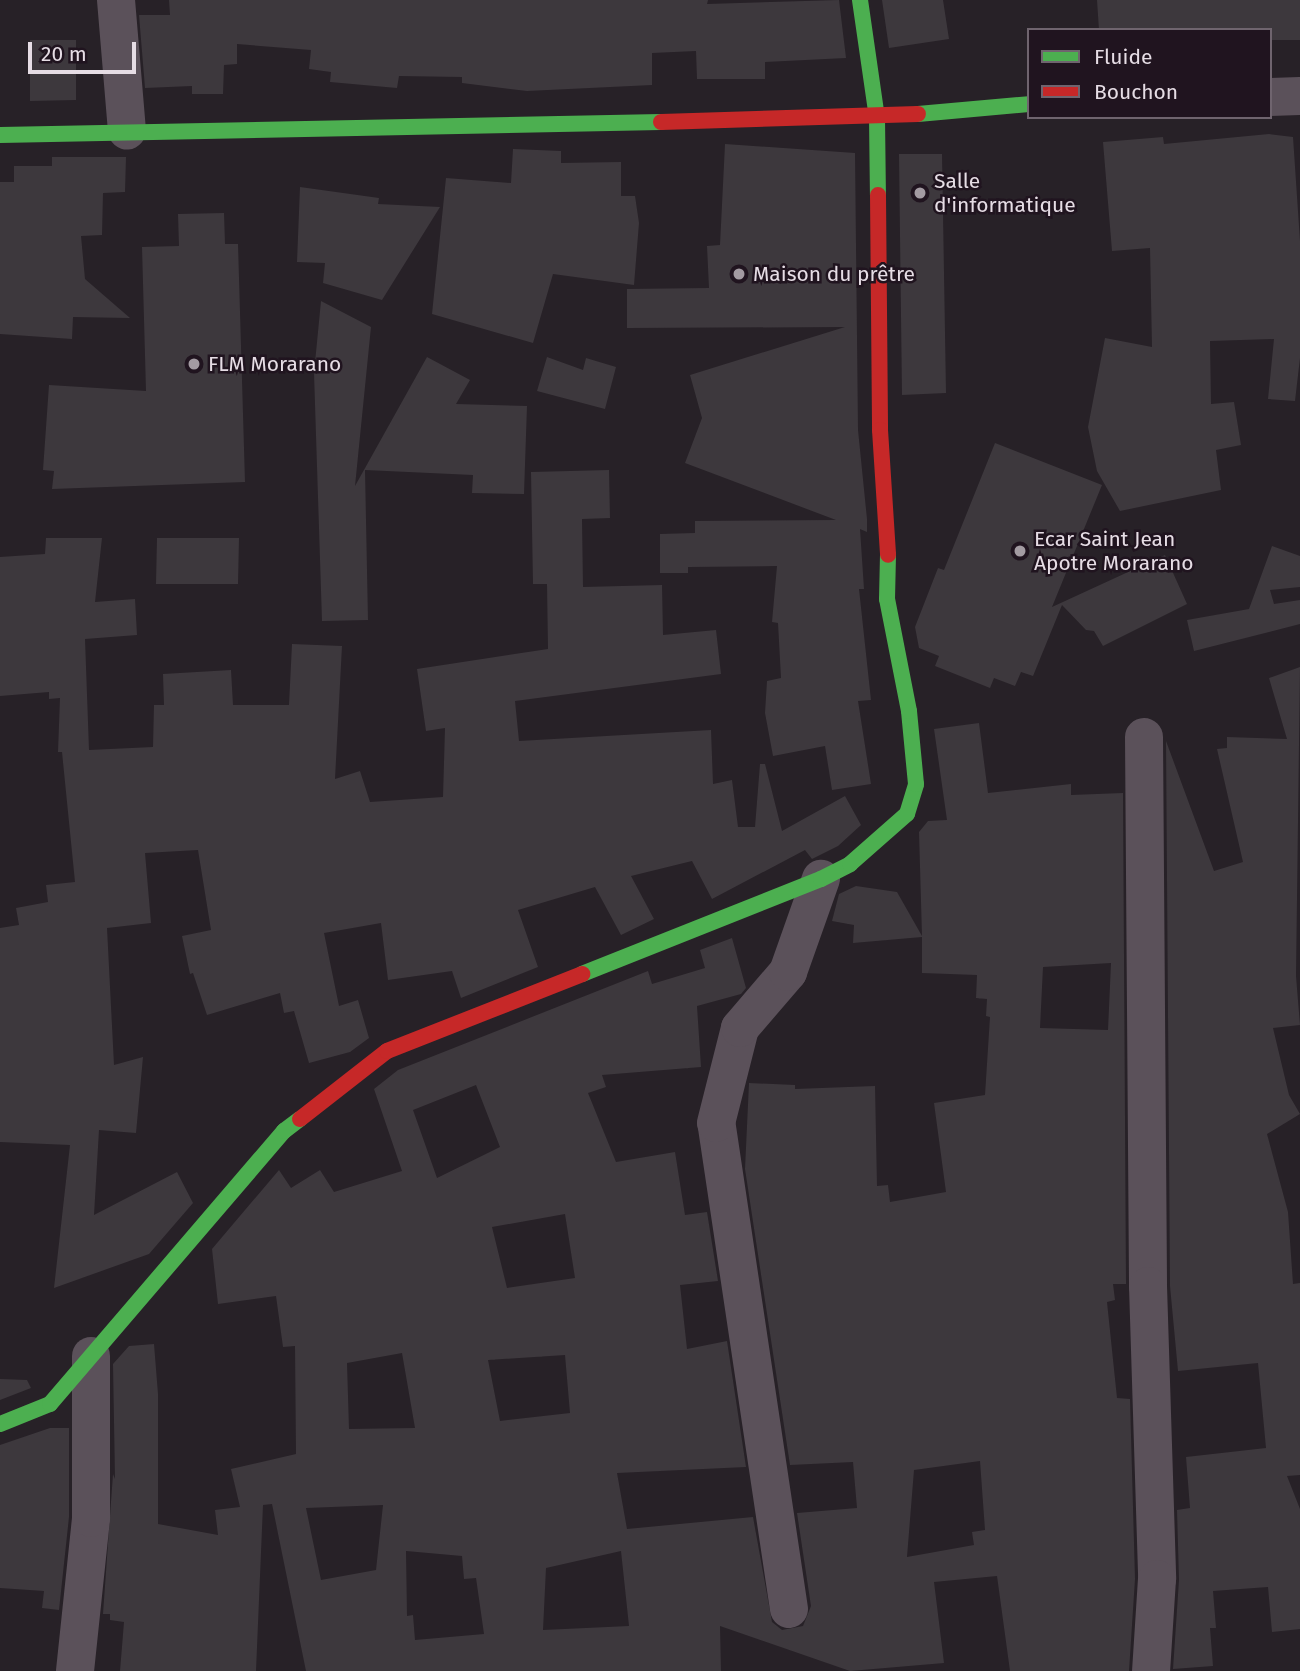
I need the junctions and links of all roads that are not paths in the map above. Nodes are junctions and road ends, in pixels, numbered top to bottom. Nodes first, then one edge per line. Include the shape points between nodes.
1 (116, 0) edge
2 (860, 0) edge
3 (1300, 96) edge
4 (1272, 97) edge
5 (1027, 104) edge
6 (877, 118) junction
7 (127, 131) junction
8 (0, 135) edge
9 (1144, 737) dead end
10 (821, 879) junction
11 (92, 1356) junction
12 (0, 1424) edge
13 (789, 1609) dead end
14 (75, 1671) edge
15 (1151, 1671) edge

1 - 7 street
2 - 6 street
3 - 4 street
5 - 6 street
6 - 7 street
6 - 10 street via 880,430 890,518 887,599 909,711 916,785 907,814 850,864
7 - 8 street
9 - 15 street via 1148,1286 1157,1579
10 - 11 street via 387,1051 284,1131
10 - 13 street via 789,972 740,1028 716,1123
11 - 12 street via 50,1404
11 - 14 street via 91,1518

